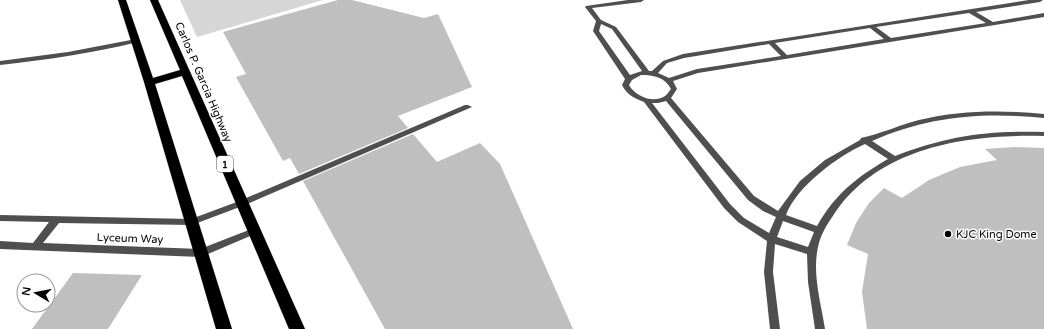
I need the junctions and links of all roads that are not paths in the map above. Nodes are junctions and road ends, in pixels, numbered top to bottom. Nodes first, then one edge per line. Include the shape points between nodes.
1 (122, 0) edge
2 (154, 0) edge
3 (641, 0) edge
4 (1040, 0) edge
5 (970, 11) junction
6 (1044, 14) edge
7 (599, 21) junction
8 (991, 23) junction
9 (872, 26) junction
10 (890, 40) junction
11 (136, 41) junction
12 (770, 42) junction
13 (786, 57) junction
14 (0, 63) edge
15 (185, 72) junction
16 (650, 73) junction
17 (628, 78) junction
18 (669, 80) junction
19 (150, 82) junction
20 (668, 98) junction
21 (647, 101) junction
22 (468, 107) dead end
23 (1044, 116) edge
24 (1044, 134) edge
25 (864, 140) junction
26 (894, 159) junction
27 (242, 203) junction
28 (779, 216) junction
29 (0, 218) edge
30 (56, 219) junction
31 (192, 222) junction
32 (819, 230) junction
33 (254, 231) junction
34 (771, 239) junction
35 (0, 245) edge
36 (36, 246) junction
37 (812, 252) junction
38 (202, 253) junction
39 (224, 329) edge
40 (296, 329) edge
41 (775, 329) edge
42 (820, 329) edge

1 - 11 highway
2 - 15 highway, Carlos P. Garcia Highway / 1
3 - 7 street via 588,7
4 - 5 street
5 - 8 street
5 - 9 street
6 - 8 street
7 - 16 street via 614,28
7 - 17 street via 596,31
8 - 10 street
9 - 10 street
9 - 12 street
10 - 13 street
11 - 14 street via 39,59
11 - 19 highway
12 - 13 street
12 - 16 street via 683,56 665,62
13 - 18 street via 697,71
15 - 19 highway
15 - 27 highway, Carlos P. Garcia Highway / 1
16 - 17 street via 640,73
16 - 18 street
17 - 21 street via 625,88 634,96
18 - 20 street via 674,89
19 - 31 highway
20 - 21 street
20 - 28 street via 740,186 762,208
21 - 34 street via 727,206 741,220
22 - 27 street, Lyceum Way
23 - 25 street via 982,113 911,125
24 - 26 street via 1002,133 972,137 917,150
25 - 26 street
25 - 28 street via 834,157 813,174 795,192
26 - 32 street via 846,192 831,209
27 - 31 street, Lyceum Way
27 - 33 highway, Carlos P. Garcia Highway / 1
28 - 32 street
28 - 34 street
29 - 30 street, Lyceum Way
30 - 31 street, Lyceum Way
30 - 36 street
31 - 38 highway
32 - 37 street
33 - 38 street, Lyceum Way
33 - 40 highway, Carlos P. Garcia Highway / 1
34 - 37 street
34 - 41 street via 769,268
35 - 36 street, Lyceum Way
36 - 38 street, Lyceum Way
37 - 42 street via 812,282
38 - 39 highway

